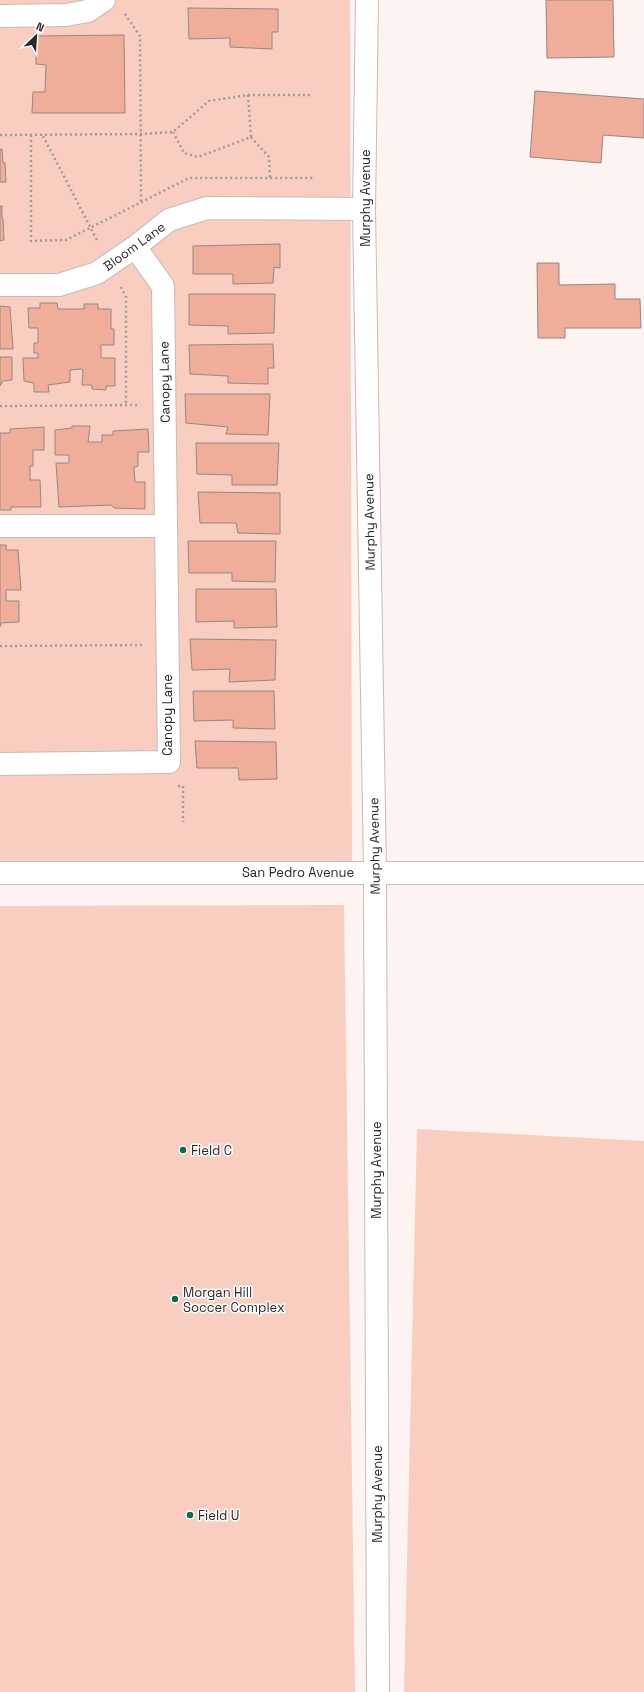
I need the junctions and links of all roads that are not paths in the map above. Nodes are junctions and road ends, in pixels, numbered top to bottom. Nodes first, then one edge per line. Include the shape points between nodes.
1 (104, 0) edge
2 (367, 0) edge
3 (0, 16) edge
4 (364, 209) junction
5 (135, 247) junction
6 (0, 285) edge
7 (0, 526) edge
8 (166, 526) junction
9 (0, 764) edge
10 (375, 872) junction
11 (0, 873) edge
12 (644, 873) edge
13 (378, 1692) edge

1 - 3 street via 88,11 66,15
2 - 4 street, Murphy Avenue
4 - 5 street, Bloom Lane via 207,208 169,220
4 - 10 street, Murphy Avenue
5 - 6 street, Bloom Lane via 97,273 59,285
5 - 8 street, Canopy Lane via 163,286
7 - 8 street
8 - 9 street, Canopy Lane via 169,762
10 - 11 street, San Pedro Avenue
10 - 12 street, San Pedro Avenue
10 - 13 street, Murphy Avenue

